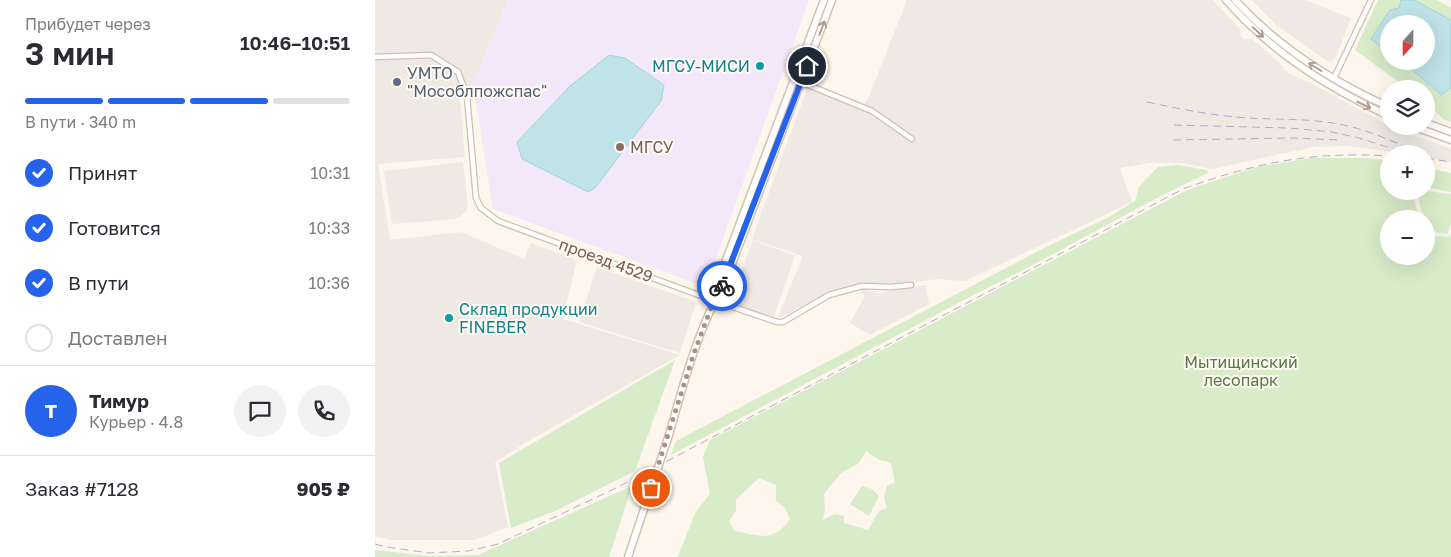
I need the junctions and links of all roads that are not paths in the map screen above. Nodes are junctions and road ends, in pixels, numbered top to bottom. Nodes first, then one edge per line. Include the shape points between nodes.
1 (824, 0) edge
2 (833, 0) edge
3 (1226, 0) edge
4 (1235, 0) edge
5 (1371, 0) edge
6 (375, 57) edge
7 (1334, 78) junction
8 (801, 82) junction
9 (1380, 102) edge
10 (1380, 112) edge
11 (1435, 126) edge
12 (1451, 132) edge
13 (1435, 134) edge
14 (912, 139) dead end
15 (1451, 140) edge
16 (911, 285) dead end
17 (714, 300) junction
18 (628, 557) edge

1 - 17 main road via 718,281
8 -> 2 main road
3 -> 10 main road via 1294,63
7 -> 4 main road via 1281,43
5 - 7 street
6 - 17 street, проезд 4529 via 431,55 458,72 467,96 476,198 481,208 498,221
7 - 9 main road
8 - 14 street via 872,111
8 - 17 main road via 726,280
11 - 12 main road
13 - 15 main road
16 - 17 street, проезд 4529 via 862,286 829,295 783,322
17 - 18 main road, bridge

